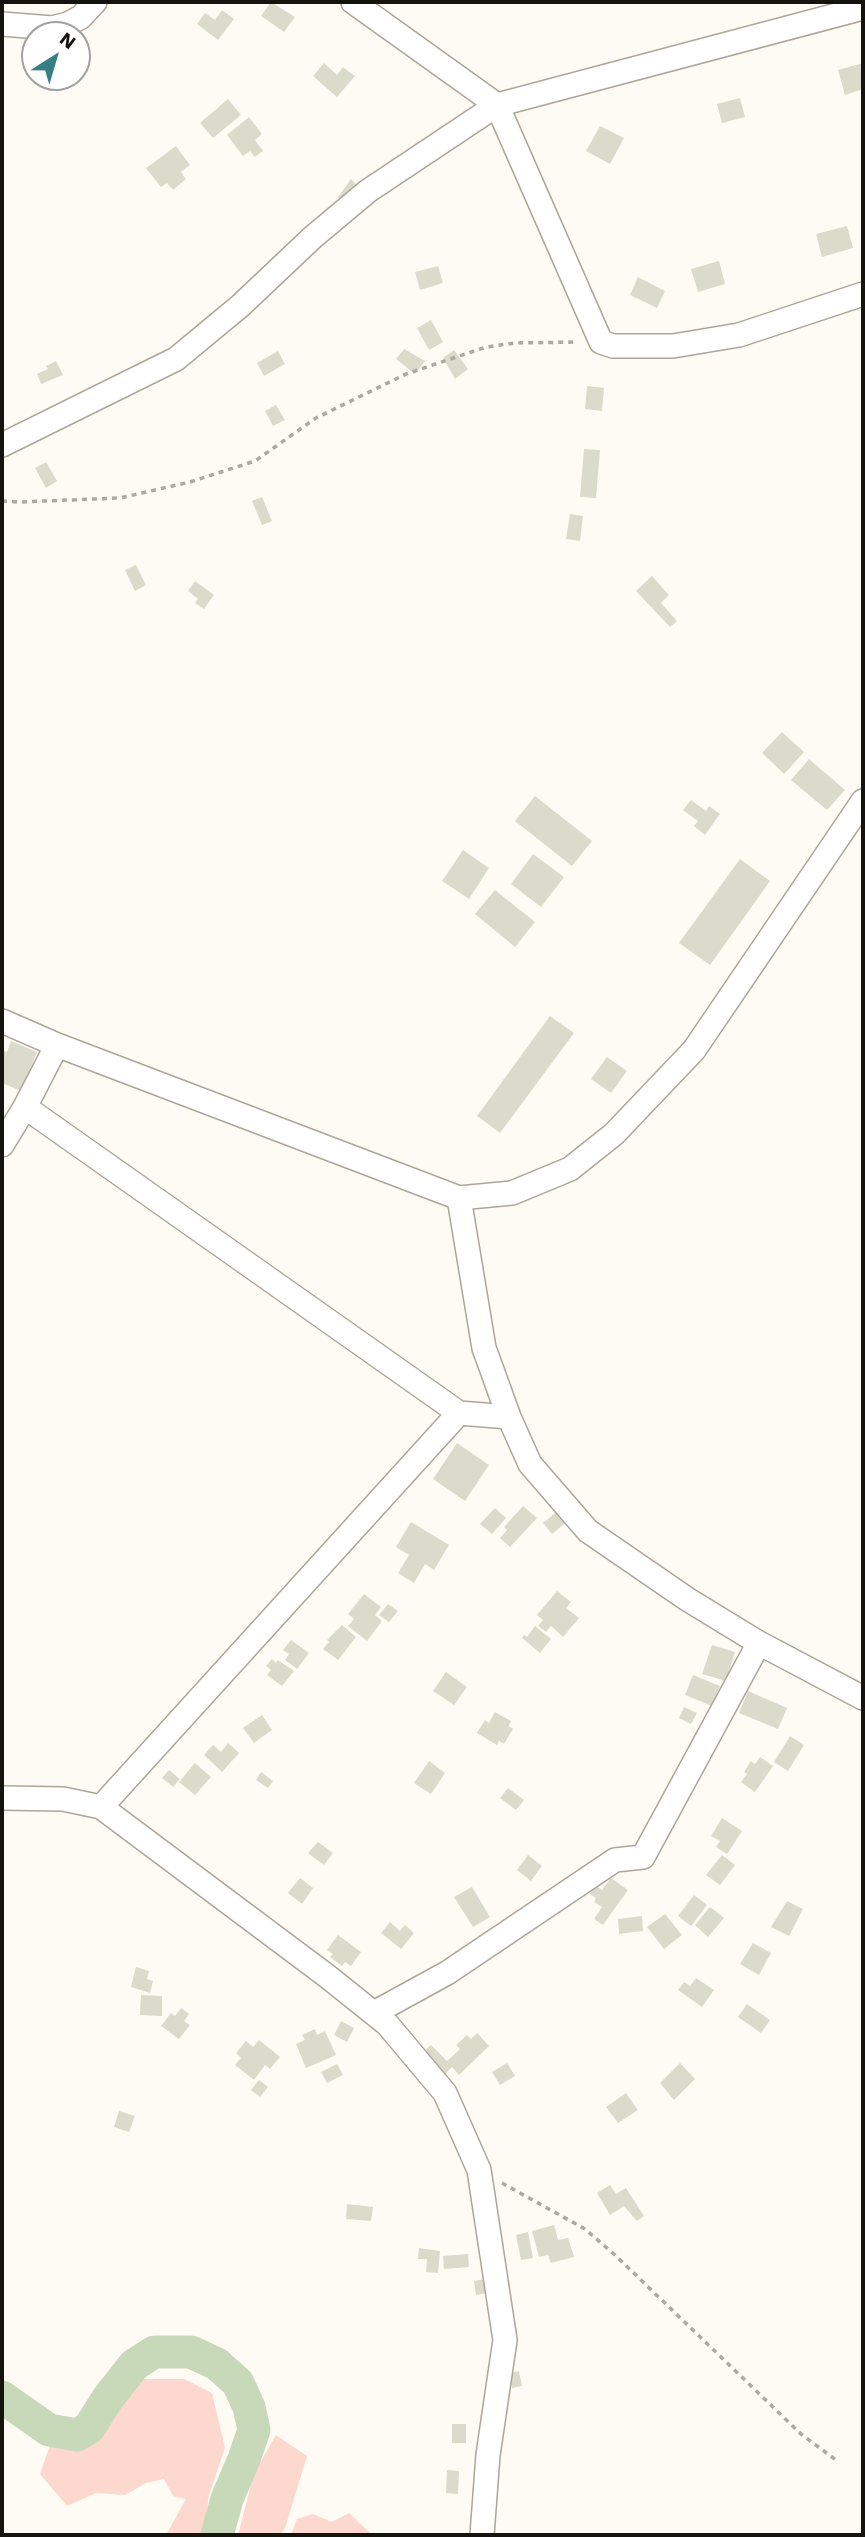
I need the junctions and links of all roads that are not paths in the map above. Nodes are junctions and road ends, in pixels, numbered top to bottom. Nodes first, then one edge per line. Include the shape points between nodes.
1 (95, 2) edge
2 (353, 2) edge
3 (842, 2) edge
4 (863, 8) edge
5 (2, 24) edge
6 (497, 106) junction
7 (863, 294) edge
8 (2, 444) edge
9 (863, 801) edge
10 (2, 1021) edge
11 (57, 1045) junction
12 (25, 1107) junction
13 (2, 1145) edge
14 (459, 1198) junction
15 (458, 1412) junction
16 (509, 1417) junction
17 (759, 1643) junction
18 (861, 1695) edge
19 (2, 1798) edge
20 (101, 1807) junction
21 (374, 2013) junction
22 (482, 2535) edge

1 - 5 street via 81,17 52,29
2 - 6 street
3 - 4 street
4 - 6 street
6 - 7 street via 601,342 673,346 739,335
6 - 8 street via 368,191 176,359
9 - 14 street via 694,1050 614,1134 570,1169 512,1193
10 - 11 street
11 - 12 street
11 - 14 street
12 - 13 street
12 - 15 street
14 - 16 street via 484,1348
15 - 16 street
15 - 20 street
16 - 17 street via 530,1464 589,1531
17 - 18 street
17 - 21 street via 643,1857 615,1860 447,1973
19 - 20 street via 63,1799
20 - 21 street
21 - 22 street via 445,2092 479,2171 505,2340

